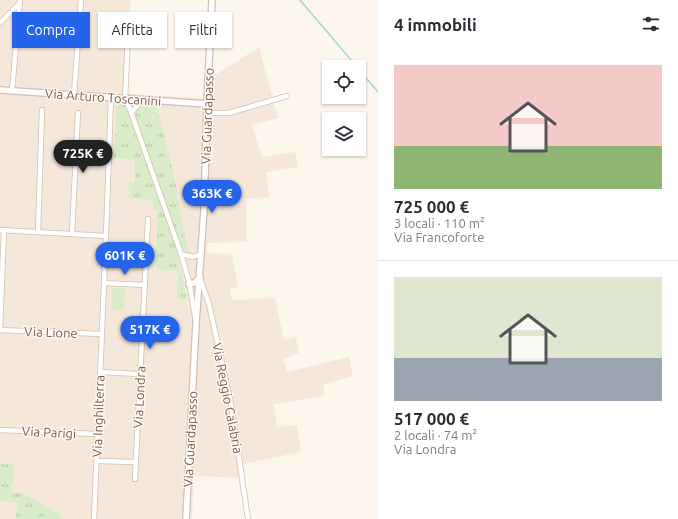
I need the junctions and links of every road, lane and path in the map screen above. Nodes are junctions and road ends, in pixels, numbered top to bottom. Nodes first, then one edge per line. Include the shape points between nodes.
1 (81, 0) edge
2 (212, 0) edge
3 (20, 2) edge
4 (0, 23) edge
5 (127, 48) edge
6 (0, 90) edge
7 (12, 91) junction
8 (74, 95) junction
9 (287, 96) dead end
10 (111, 98) junction
11 (125, 99) junction
12 (142, 100) junction
13 (207, 104) junction
14 (42, 110) dead end
15 (78, 113) dead end
16 (131, 113) junction
17 (206, 113) junction
18 (148, 219) dead end
19 (2, 230) edge
20 (38, 232) junction
21 (72, 234) junction
22 (106, 236) junction
23 (181, 254) junction
24 (201, 254) junction
25 (200, 278) junction
26 (104, 283) junction
27 (189, 284) junction
28 (145, 285) junction
29 (196, 323) junction
30 (0, 330) edge
31 (102, 334) junction
32 (100, 372) junction
33 (140, 374) junction
34 (0, 430) edge
35 (98, 434) junction
36 (97, 461) junction
37 (136, 462) junction
38 (135, 479) dead end
39 (94, 519) edge
40 (186, 519) edge
41 (248, 519) edge

1 - 8 street
2 - 13 street, Via Guardapasso
3 - 4 street
3 - 7 street
5 - 11 street
6 - 7 street, Via Arturo Toscanini
7 - 8 street, Via Arturo Toscanini
8 - 10 street, Via Arturo Toscanini
9 - 17 street via 229,113
10 - 11 street, Via Arturo Toscanini
10 - 22 street, Via Inghilterra
11 - 12 street, Via Arturo Toscanini
11 - 16 street
12 - 13 street, Via Arturo Toscanini
12 - 16 street
13 - 17 street, Via Guardapasso
14 - 20 street
15 - 21 street
16 - 23 street
17 - 24 street, Via Guardapasso
18 - 28 street, Via Londra
19 - 20 street
19 - 30 street
20 - 21 street
21 - 22 street
22 - 26 street, Via Inghilterra
23 - 24 street via 193,257
23 - 27 street
24 - 25 street, Via Guardapasso
25 - 27 street
25 - 29 street, Via Guardapasso
25 - 41 street, Via Reggio Calabria via 209,304 231,404
26 - 28 street
26 - 31 street, Via Inghilterra
27 - 29 street
28 - 33 street, Via Londra
29 - 40 street, Via Guardapasso
30 - 31 street, Via Lione
31 - 32 street, Via Inghilterra
32 - 33 street
32 - 35 street, Via Inghilterra
33 - 37 street, Via Londra
34 - 35 street, Via Parigi
35 - 36 street, Via Inghilterra
36 - 37 street
36 - 39 street, Via Inghilterra
37 - 38 street, Via Londra

